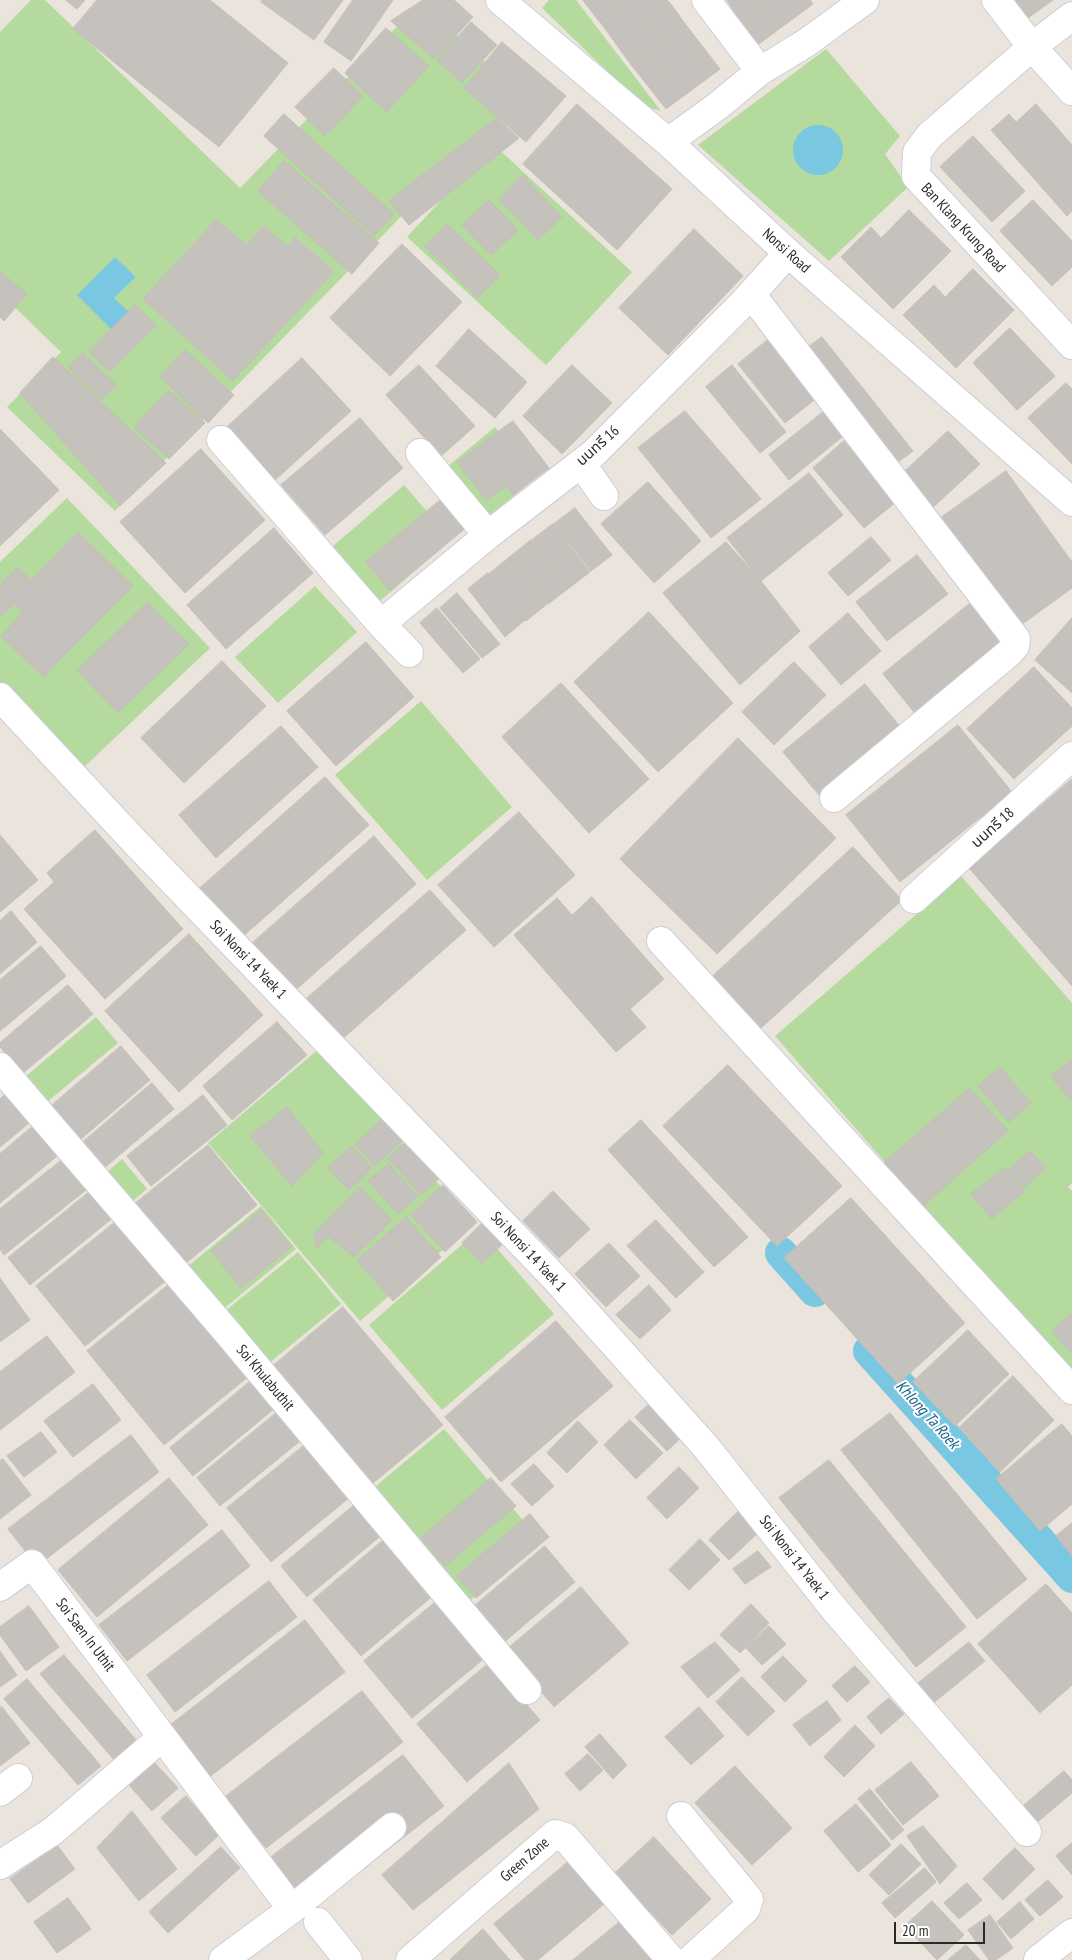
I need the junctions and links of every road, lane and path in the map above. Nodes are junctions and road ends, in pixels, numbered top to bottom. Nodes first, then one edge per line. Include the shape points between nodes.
1 (500, 0) edge
2 (706, 0) edge
3 (865, 0) edge
4 (996, 0) edge
5 (1072, 16) edge
6 (1032, 47) junction
7 (760, 72) junction
8 (1072, 90) edge
9 (668, 142) junction
10 (788, 253) junction
11 (751, 294) junction
12 (1072, 346) edge
13 (221, 440) dead end
14 (420, 454) dead end
15 (581, 463) junction
16 (604, 496) dead end
17 (1072, 502) edge
18 (488, 535) junction
19 (385, 621) junction
20 (410, 653) dead end
21 (0, 697) edge
22 (1072, 756) edge
23 (834, 798) dead end
24 (914, 899) dead end
25 (661, 941) dead end
26 (0, 1067) edge
27 (1072, 1390) edge
28 (0, 1587) edge
29 (527, 1690) dead end
30 (162, 1737) junction
31 (681, 1816) dead end
32 (392, 1827) dead end
33 (1027, 1832) dead end
34 (0, 1865) edge
35 (292, 1909) junction
36 (318, 1922) dead end
37 (1072, 1933) edge
38 (223, 1960) edge
39 (348, 1960) edge
40 (410, 1960) edge
41 (671, 1960) edge
42 (690, 1960) edge
43 (1038, 1960) edge

1 - 9 street, Nonsi Road
2 - 7 street
3 - 7 street
4 - 6 street
5 - 6 street, Ban Klang Krung Road
6 - 8 street
6 - 12 street, Ban Klang Krung Road via 930,135 917,152 916,176
7 - 9 street
9 - 10 street, Nonsi Road
10 - 11 street, นนทรี 16
10 - 17 street, Nonsi Road
11 - 15 street, นนทรี 16
11 - 23 street via 1016,639 1009,653
13 - 19 street
14 - 18 street
15 - 16 street
15 - 18 street, นนทรี 16
18 - 19 street, นนทรี 16
19 - 20 street
21 - 33 street, Soi Nonsi 14 Yaek 1 via 552,1276 706,1447 835,1610
22 - 24 street, นนทรี 18
25 - 27 street
26 - 29 street, Soi Khulabuthit
28 - 30 street, Soi Saen In Uthit via 32,1564
30 - 34 street via 53,1831
30 - 35 street, Soi Saen In Uthit
31 - 42 street via 749,1899 746,1909
32 - 35 street
35 - 38 street
36 - 39 street
37 - 43 street
40 - 41 street, Green Zone via 555,1834 565,1837

